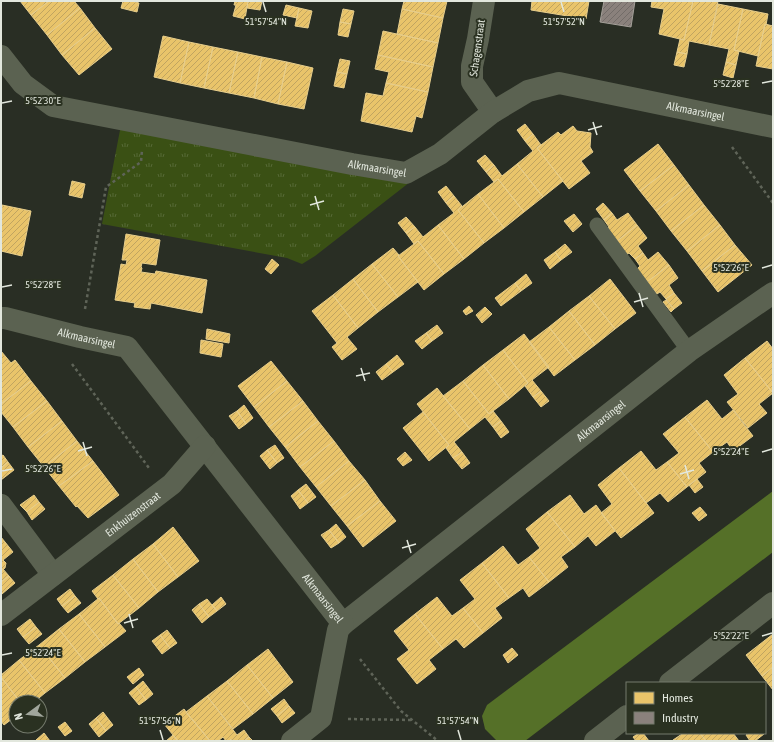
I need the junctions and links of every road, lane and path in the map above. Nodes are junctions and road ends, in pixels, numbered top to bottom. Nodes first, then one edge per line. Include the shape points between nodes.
1 (484, 1) edge
2 (1, 56) edge
3 (493, 112) junction
4 (146, 124) junction
5 (773, 127) edge
6 (730, 144) dead end
7 (773, 203) edge
8 (597, 225) dead end
9 (773, 293) edge
10 (1, 318) edge
11 (80, 338) junction
12 (689, 351) junction
13 (205, 446) junction
14 (165, 489) junction
15 (1, 504) edge
16 (53, 574) junction
17 (773, 603) edge
18 (1, 615) edge
19 (341, 627) junction
20 (671, 682) edge
21 (626, 717) edge
22 (321, 718) junction
23 (412, 720) junction
24 (292, 741) edge
25 (438, 741) edge
26 (595, 741) edge

1 - 3 street, Schagenstraat via 472,66 472,82
2 - 4 street, Alkmaarsingel via 22,84 53,106
3 - 4 street, Alkmaarsingel via 440,154 406,173
3 - 5 street, Alkmaarsingel via 528,91 559,83
4 - 11 path via 141,162 106,186
6 - 7 path
8 - 12 lane
9 - 12 street, Alkmaarsingel
10 - 11 street, Alkmaarsingel
11 - 13 street, Alkmaarsingel via 127,347
11 - 14 path via 69,360
12 - 19 street, Alkmaarsingel
13 - 14 street, Enkhuizenstraat
13 - 19 street, Alkmaarsingel
14 - 16 street, Enkhuizenstraat
15 - 16 street
16 - 18 street, Enkhuizenstraat
17 - 20 street
19 - 22 street
19 - 23 path via 401,711
21 - 26 street
22 - 23 path
22 - 24 street
23 - 25 path

